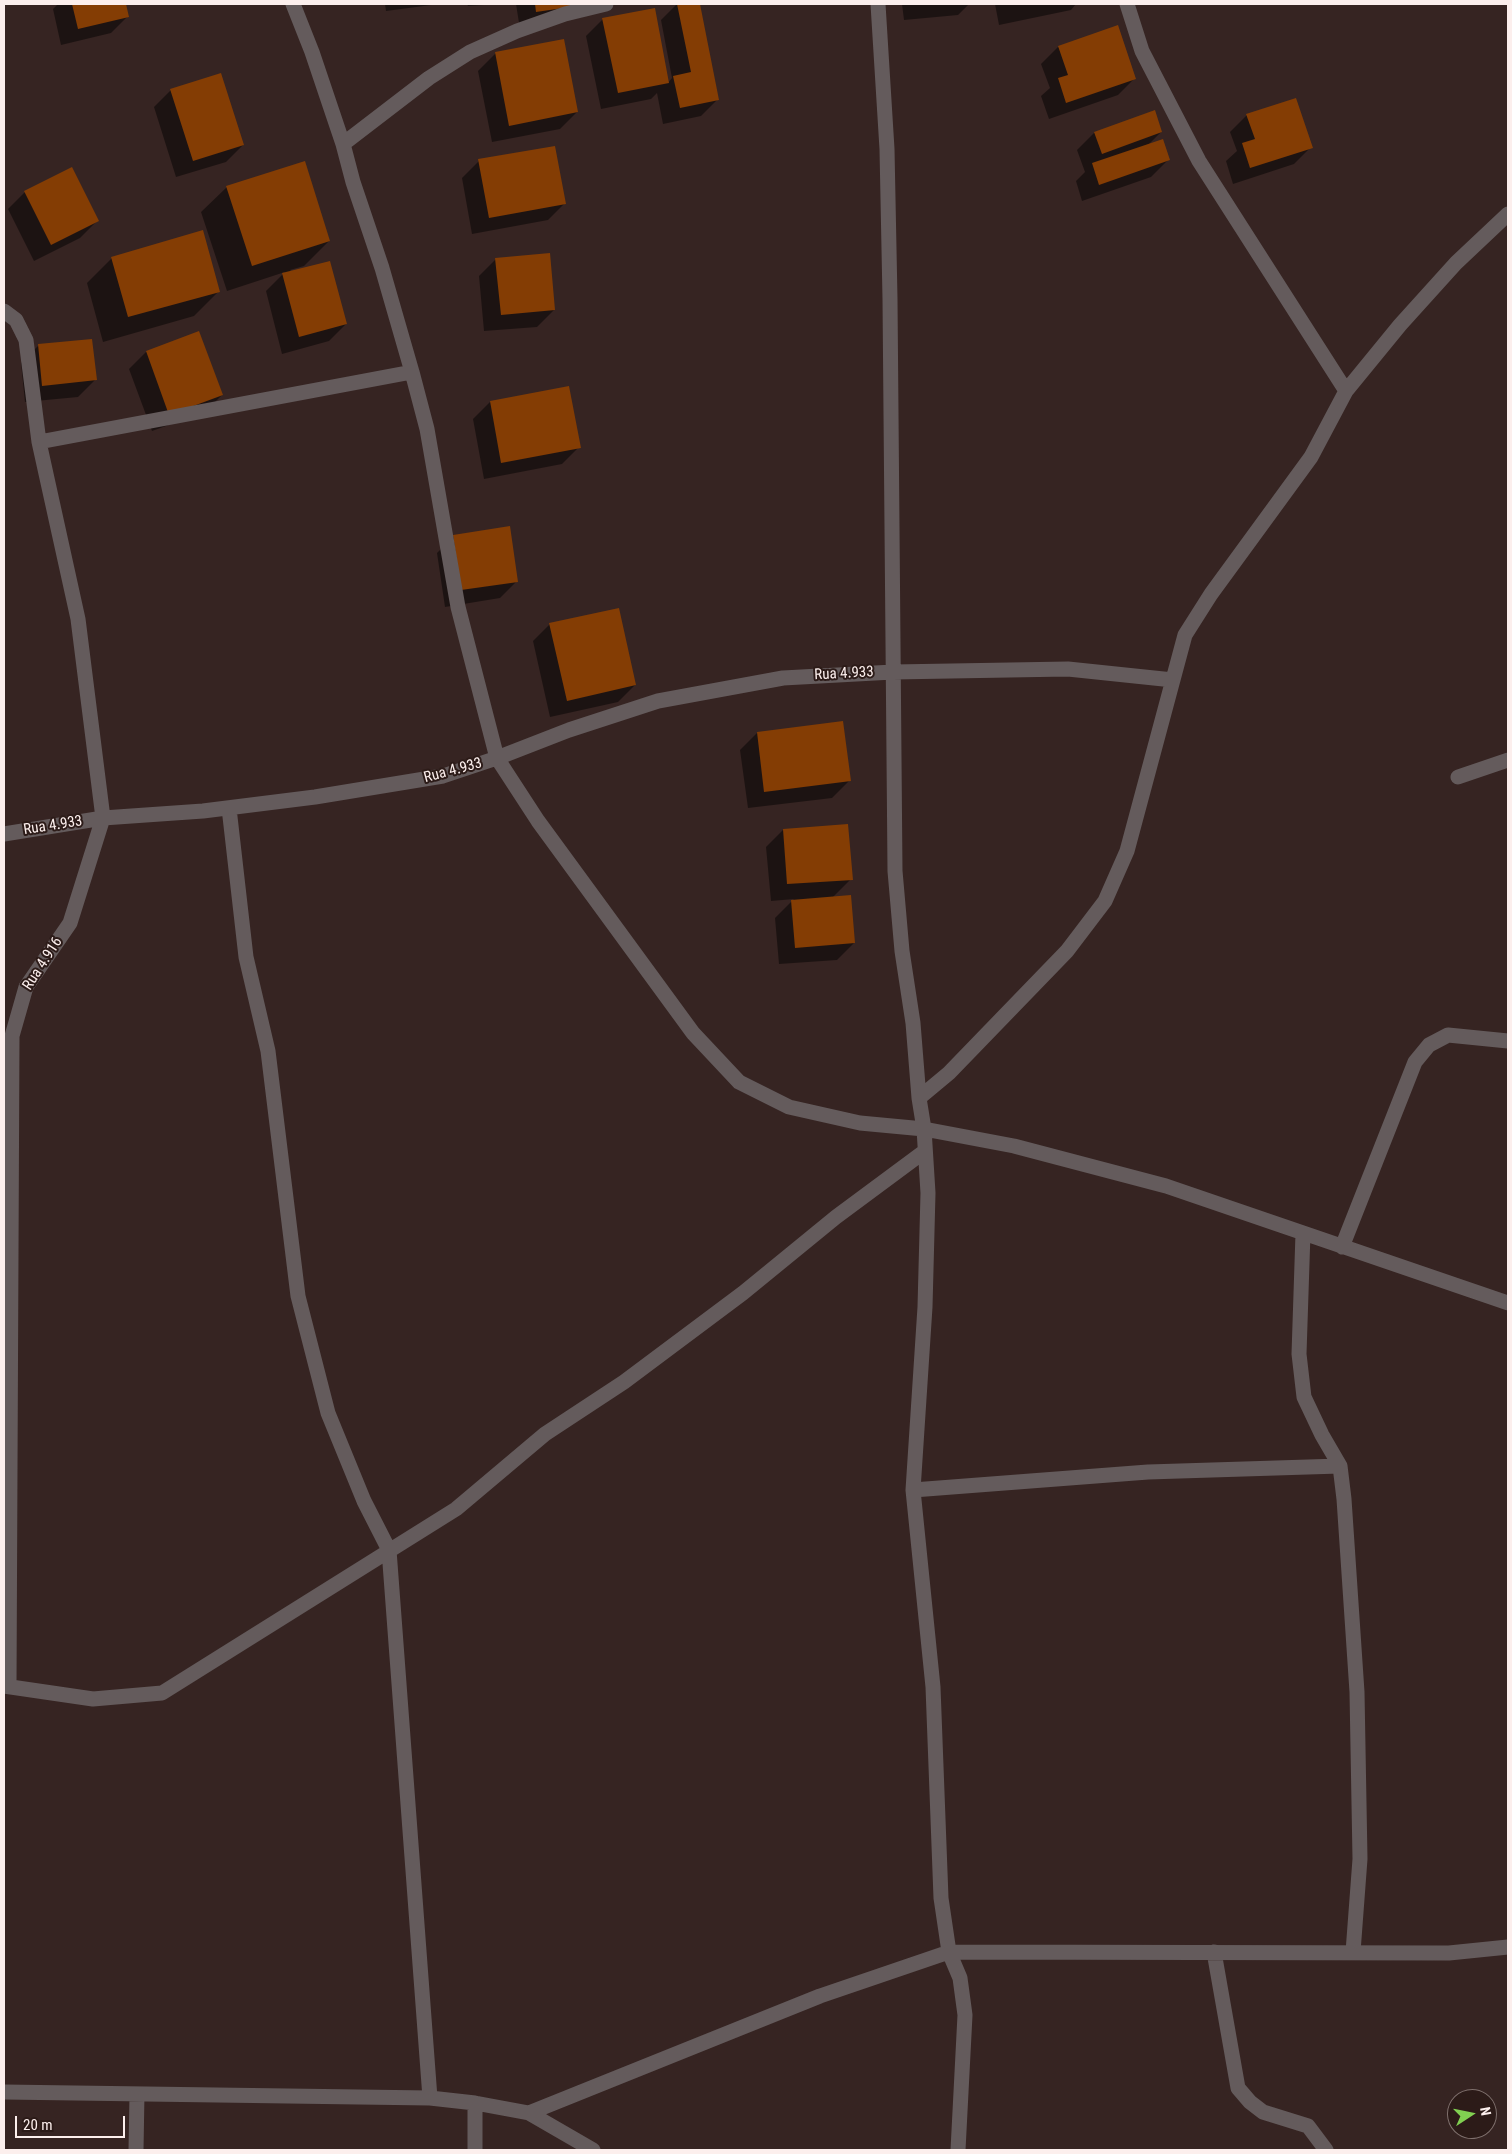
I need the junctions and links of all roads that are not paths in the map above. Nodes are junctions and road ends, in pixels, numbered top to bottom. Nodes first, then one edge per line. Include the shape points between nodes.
1 (293, 4) edge
2 (606, 4) edge
3 (878, 4) edge
4 (1128, 4) edge
5 (343, 144) junction
6 (1508, 214) edge
7 (4, 312) edge
8 (412, 372) junction
9 (1346, 391) junction
10 (39, 442) junction
11 (893, 672) junction
12 (1173, 680) junction
13 (497, 758) junction
14 (1508, 760) edge
15 (1458, 777) dead end
16 (229, 808) junction
17 (103, 818) junction
18 (4, 834) edge
19 (1508, 1041) edge
20 (919, 1098) junction
21 (924, 1129) junction
22 (925, 1151) junction
23 (1303, 1233) junction
24 (1342, 1247) junction
25 (1508, 1303) edge
26 (7, 1322) edge
27 (1340, 1466) junction
28 (913, 1490) junction
29 (389, 1550) junction
30 (6, 1686) edge
31 (1508, 1948) edge
32 (949, 1952) junction
33 (1214, 1952) junction
34 (1353, 1952) junction
35 (4, 2092) edge
36 (137, 2094) junction
37 (430, 2098) junction
38 (475, 2103) junction
39 (529, 2114) junction
40 (136, 2150) edge
41 (475, 2150) edge
42 (593, 2150) edge
43 (958, 2150) edge
44 (1326, 2150) edge

1 - 5 street
2 - 5 street via 565,14 470,52 429,78
3 - 11 street via 887,148
4 - 9 street via 1142,51 1199,161
5 - 8 street
6 - 9 street via 1456,263
7 - 10 street via 16,320 26,340
8 - 10 street
8 - 13 street via 428,428 458,607
9 - 12 street via 1310,457 1185,635
10 - 17 street via 78,620
11 - 12 street, Rua 4.933 via 1068,669
11 - 13 street, Rua 4.933 via 784,678 658,701 568,730
11 - 20 street via 895,871
12 - 20 street via 1127,851 1105,901 1067,951 949,1073
13 - 16 street, Rua 4.933 via 443,776
13 - 21 street via 692,1033 739,1082 789,1107 860,1123
14 - 15 street
16 - 17 street, Rua 4.933
16 - 29 street via 246,957 268,1052 298,1296 328,1413 364,1501
17 - 18 street, Rua 4.933
17 - 26 street, Rua 4.916 via 70,923 26,987 12,1036
19 - 24 street via 1448,1035 1429,1045 1415,1062
20 - 21 street
21 - 22 street
21 - 23 street via 1014,1146 1166,1186
22 - 28 street via 928,1193 925,1307
22 - 29 street via 624,1382 545,1434 456,1509
23 - 24 street
23 - 27 street via 1299,1354 1304,1397
24 - 25 street
26 - 30 street, Rua 4.916
27 - 28 street via 1148,1472
27 - 34 street via 1357,1692 1360,1859
28 - 32 street via 933,1687 941,1898
29 - 30 street via 162,1693 93,1700
29 - 37 street
31 - 34 street via 1450,1953
32 - 33 street
32 - 39 street via 820,1996
32 - 43 street via 960,1978 965,2015
33 - 34 street
33 - 44 street via 1238,2088 1263,2112 1308,2126
35 - 36 street
36 - 37 street
36 - 40 street
37 - 38 street
38 - 39 street
38 - 41 street
39 - 42 street

